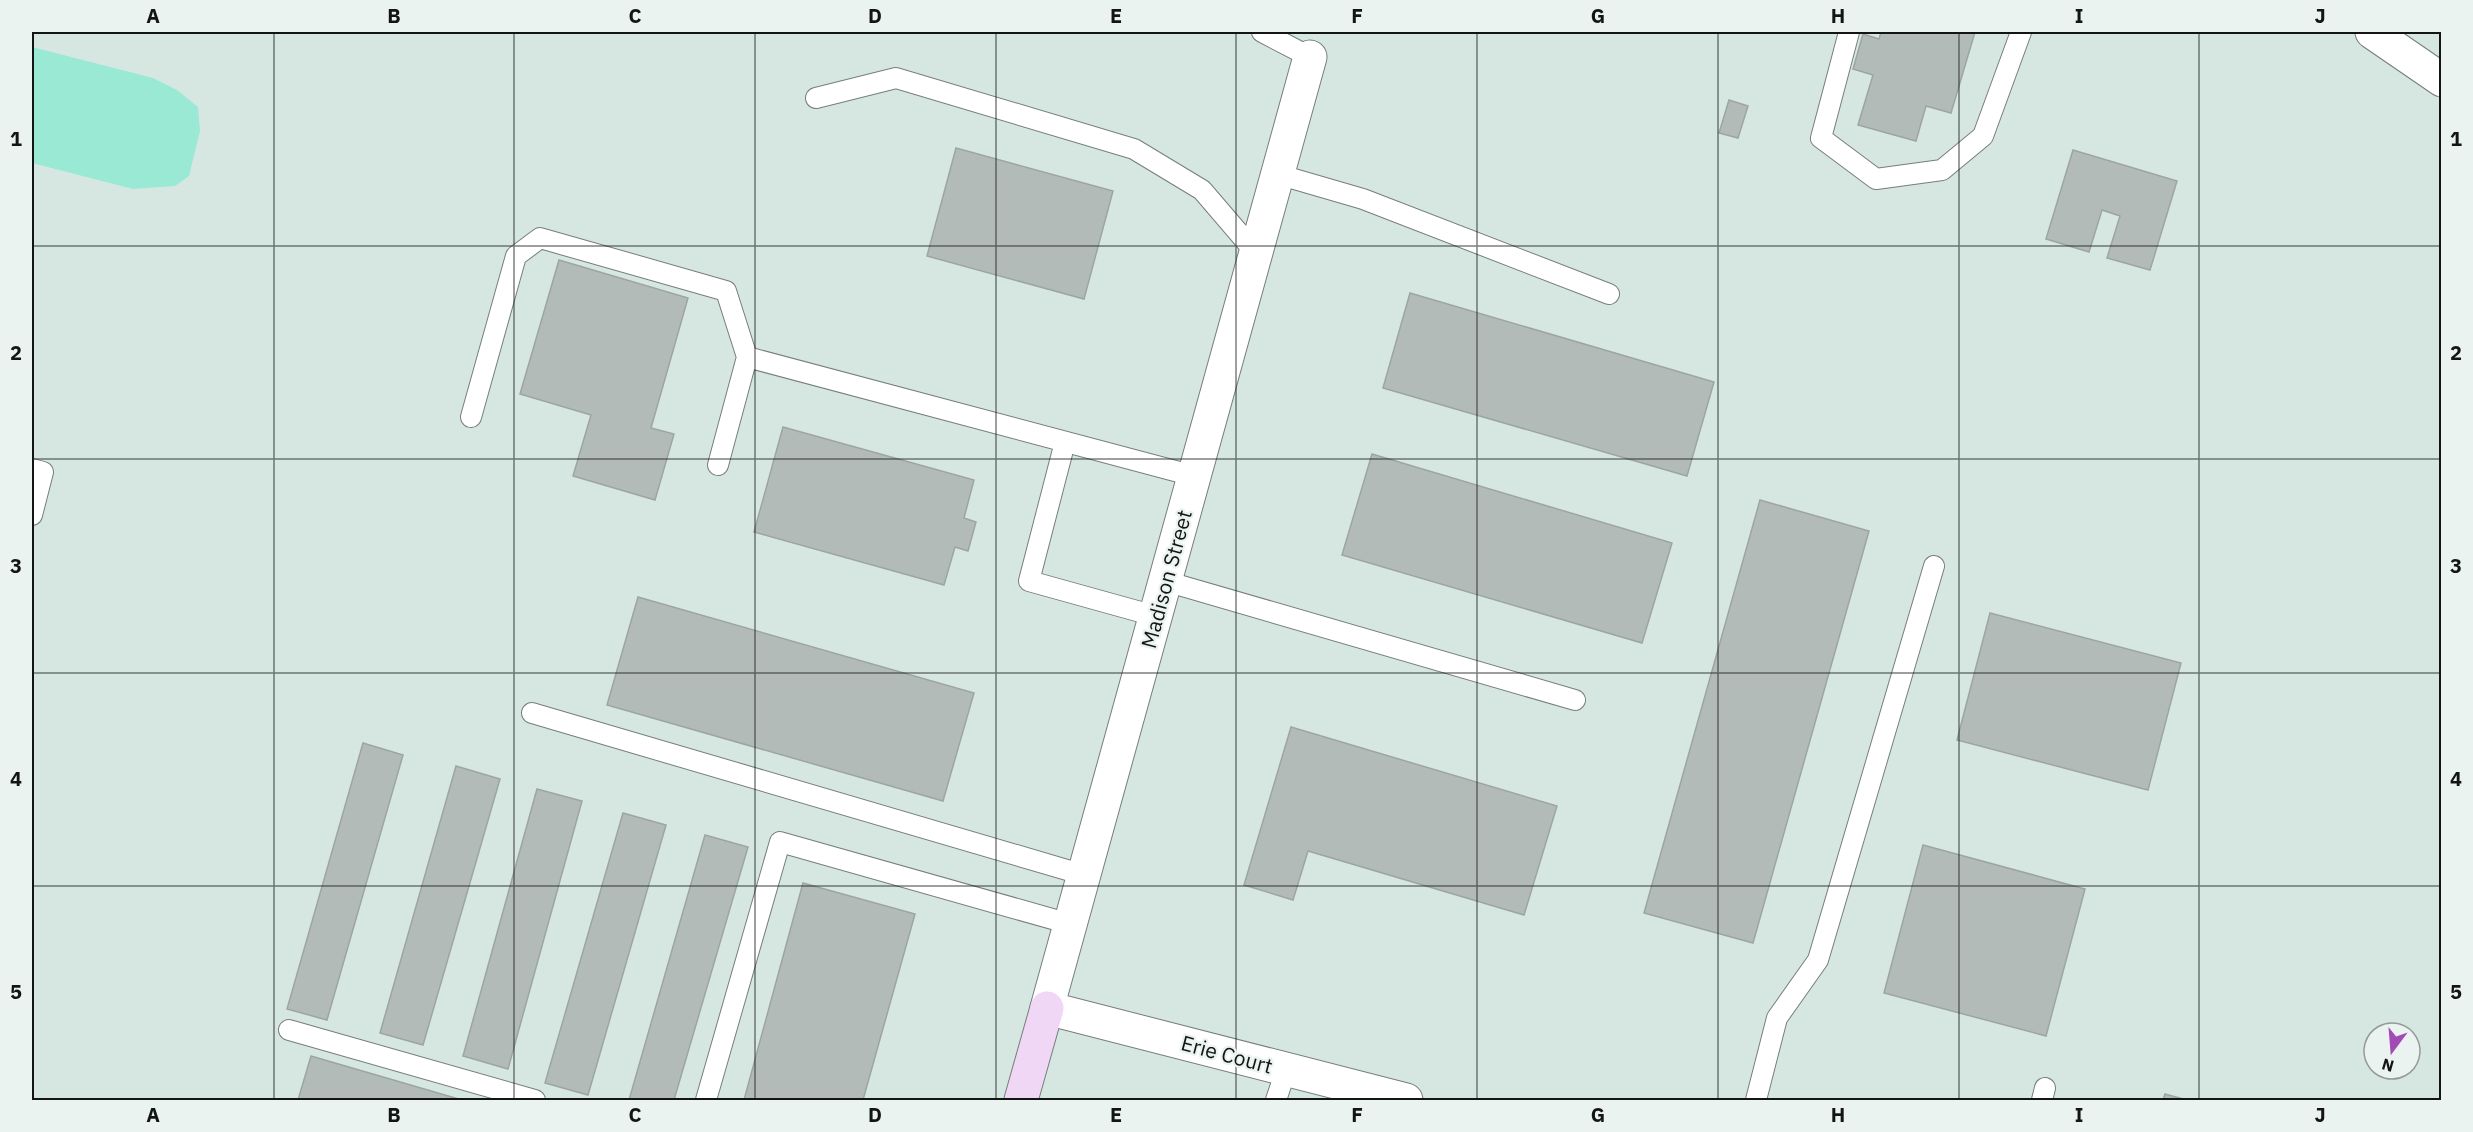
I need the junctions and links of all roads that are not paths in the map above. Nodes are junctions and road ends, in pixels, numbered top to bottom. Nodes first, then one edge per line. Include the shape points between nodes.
1 (1262, 32) edge
2 (1849, 32) edge
3 (2021, 32) edge
4 (2372, 32) edge
5 (1310, 57) joint
6 (2442, 80) edge
7 (816, 98) dead end
8 (1277, 174) junction
9 (1256, 253) junction
10 (1609, 294) dead end
11 (747, 357) junction
12 (471, 417) dead end
13 (1065, 442) junction
14 (718, 465) dead end
15 (32, 469) edge
16 (1194, 476) junction
17 (32, 515) edge
18 (1934, 566) dead end
19 (1165, 581) junction
20 (1155, 616) junction
21 (1575, 700) dead end
22 (532, 713) dead end
23 (1084, 875) junction
24 (1070, 924) junction
25 (1047, 1008) junction
26 (289, 1030) dead end
27 (1286, 1070) junction
28 (535, 1101) edge
29 (706, 1101) edge
30 (1021, 1101) edge
31 (1276, 1101) edge
32 (1406, 1101) edge
33 (1756, 1101) edge

1 - 5 lane
2 - 3 lane via 1821,138 1876,179 1942,170 1983,136
4 - 6 street
5 - 8 street, Madison Street
7 - 9 lane via 896,78 1134,149 1202,190
8 - 9 street, Madison Street
8 - 10 lane via 1363,199
9 - 16 street, Madison Street
11 - 12 lane via 726,291 540,238 516,256
11 - 13 lane
11 - 14 lane
13 - 16 lane
13 - 20 lane via 1029,581
15 - 17 lane via 44,472
16 - 19 street, Madison Street
18 - 33 lane via 1818,960 1777,1018
19 - 20 street, Madison Street
19 - 21 lane
20 - 23 street, Madison Street
22 - 23 lane
23 - 24 street, Madison Street
24 - 25 street, Madison Street
24 - 29 lane via 780,842
25 - 27 street, Erie Court
25 - 30 street, Madison Street
26 - 28 lane
27 - 31 lane
27 - 32 street, Erie Court

